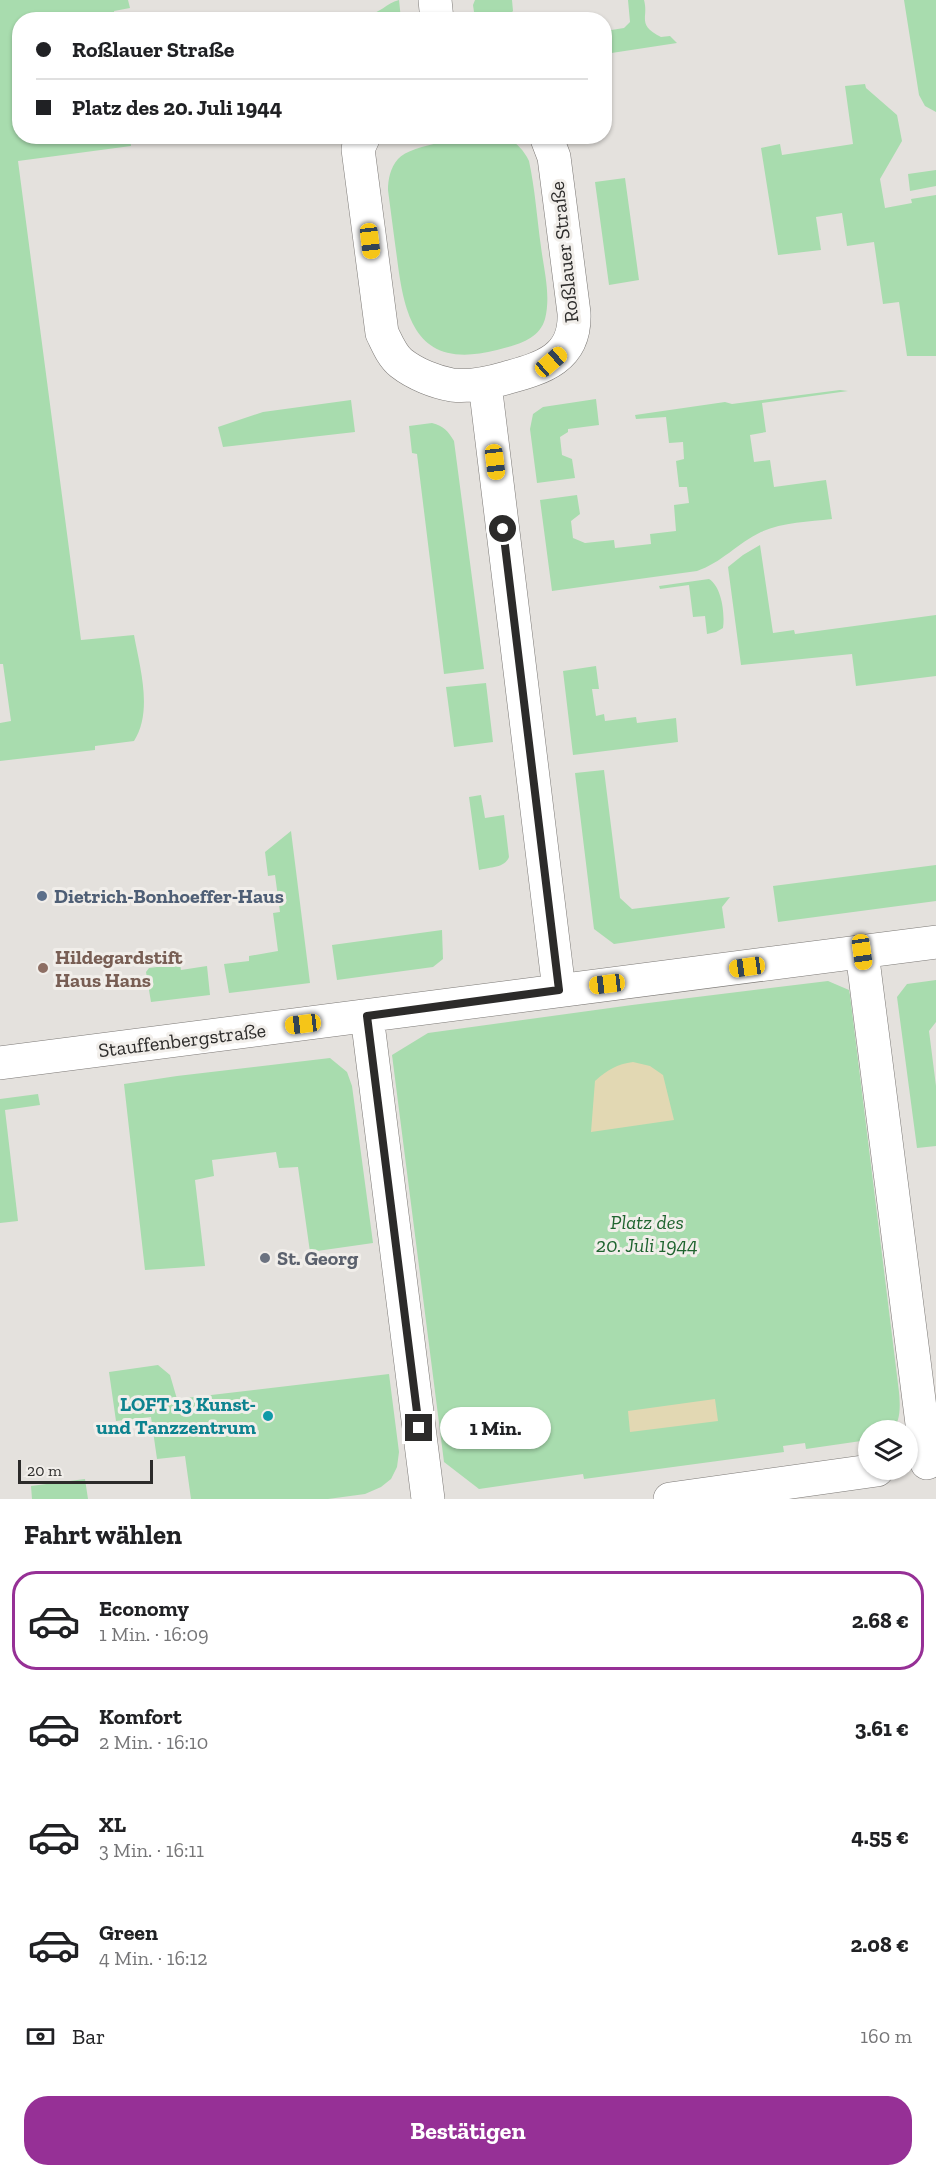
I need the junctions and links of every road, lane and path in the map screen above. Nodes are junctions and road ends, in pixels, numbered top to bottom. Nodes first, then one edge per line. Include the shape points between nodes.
1 (360, 144) edge
2 (549, 144) edge
3 (485, 384) junction
4 (936, 942) edge
5 (862, 952) junction
6 (559, 990) junction
7 (367, 1016) junction
8 (0, 1063) edge
9 (923, 1463) edge
10 (858, 1473) edge
11 (428, 1499) edge
12 (670, 1499) edge

1 - 3 street, Roßlauer Straße via 382,333 389,349 400,363 430,379 453,385
2 - 3 street, Roßlauer Straße via 554,157 575,326 568,346 551,362 540,369
3 - 6 street
4 - 5 street, Stauffenbergstraße
5 - 6 street, Stauffenbergstraße
5 - 9 street
6 - 7 street, Stauffenbergstraße
7 - 8 street, Stauffenbergstraße
7 - 11 street
10 - 12 street

